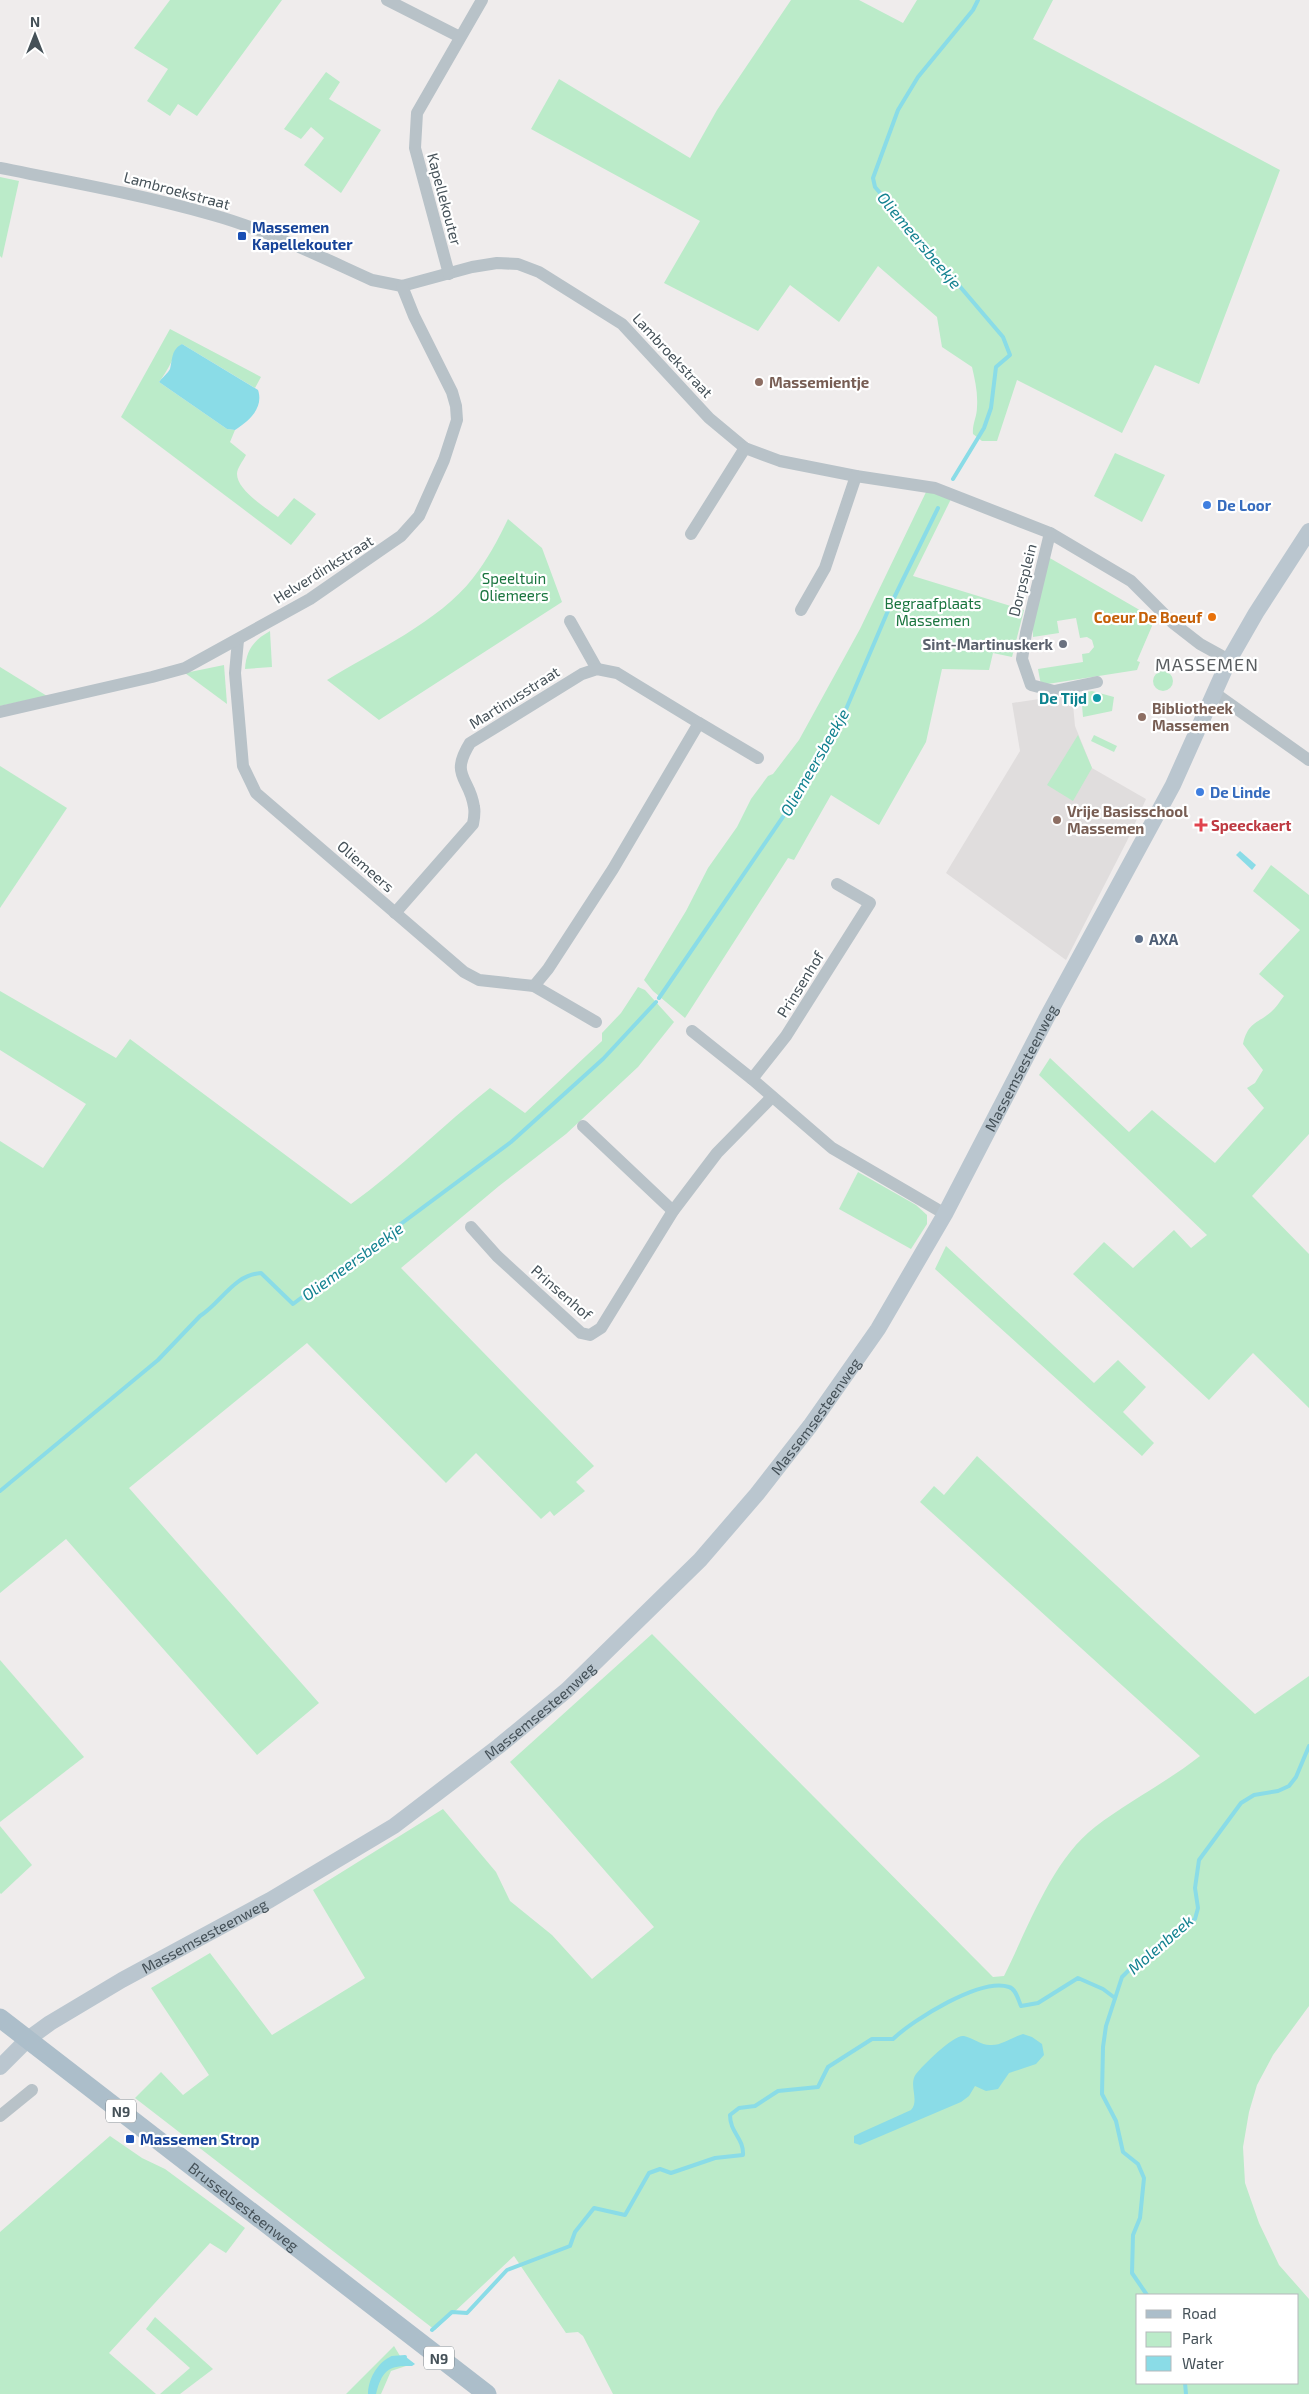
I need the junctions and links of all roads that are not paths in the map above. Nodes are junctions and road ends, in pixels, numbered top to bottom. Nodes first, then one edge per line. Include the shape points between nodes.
1 (387, 0) edge
2 (482, 0) edge
3 (460, 37) junction
4 (0, 168) edge
5 (449, 274) junction
6 (402, 286) junction
7 (745, 448) junction
8 (856, 476) junction
9 (935, 488) joint
10 (1309, 531) edge
11 (691, 534) dead end
12 (1050, 534) junction
13 (801, 610) dead end
14 (570, 621) dead end
15 (238, 640) junction
16 (1229, 660) junction
17 (597, 669) junction
18 (1097, 682) dead end
19 (1213, 692) junction
20 (0, 712) edge
21 (699, 723) junction
22 (758, 758) dead end
23 (1309, 760) edge
24 (837, 884) dead end
25 (395, 913) junction
26 (534, 986) junction
27 (596, 1022) dead end
28 (692, 1031) dead end
29 (752, 1079) junction
30 (772, 1097) junction
31 (583, 1126) dead end
32 (673, 1211) junction
33 (945, 1214) junction
34 (471, 1227) dead end
35 (0, 2018) edge
36 (28, 2039) junction
37 (0, 2067) edge
38 (32, 2090) dead end
39 (0, 2116) edge
40 (487, 2394) edge

1 - 3 street
2 - 3 street, Kapellekouter
3 - 5 street, Kapellekouter via 417,113 415,148
4 - 6 street, Lambroekstraat via 114,190 214,215 372,280
5 - 6 street, Lambroekstraat
5 - 7 street, Lambroekstraat via 498,262 518,264 539,272 622,324 710,418
6 - 15 street, Helverdinkstraat via 456,406 457,420 444,460 419,516 383,551 310,599
7 - 8 street, Lambroekstraat via 780,461
7 - 11 street
8 - 9 street, Lambroekstraat
8 - 13 street via 825,568
9 - 12 street, Dorpsplein
10 - 16 main road, Massemsesteenweg
12 - 16 street, Dorpsplein via 1131,581 1174,624
12 - 18 street, Dorpsplein via 1022,659 1031,685 1054,691
14 - 17 street
15 - 20 street, Helverdinkstraat via 185,668
15 - 25 street, Oliemeers via 235,673 243,766 256,792
16 - 19 main road, Massemsesteenweg
17 - 21 street via 617,673
17 - 25 street, Martinusstraat via 582,674 470,743 461,758 460,772 474,807 473,824
19 - 23 street
19 - 33 main road, Massemsesteenweg via 1172,785
21 - 22 street
21 - 26 street via 613,869
24 - 29 street, Prinsenhof via 870,903 786,1036
25 - 26 street, Oliemeers via 464,972 479,980
26 - 27 street, Oliemeers
28 - 29 street
29 - 30 street
30 - 32 street, Prinsenhof via 717,1154
30 - 33 street via 832,1148
31 - 32 street
32 - 34 street, Prinsenhof via 601,1328 590,1335 581,1333 497,1256
33 - 36 main road, Massemsesteenweg via 878,1329 810,1426 757,1494 700,1560 567,1690 394,1826 270,1900 114,1985
35 - 36 main road, Brusselsesteenweg / N9
36 - 37 main road, Massemsesteenweg
36 - 40 main road, Brusselsesteenweg / N9
38 - 39 street

